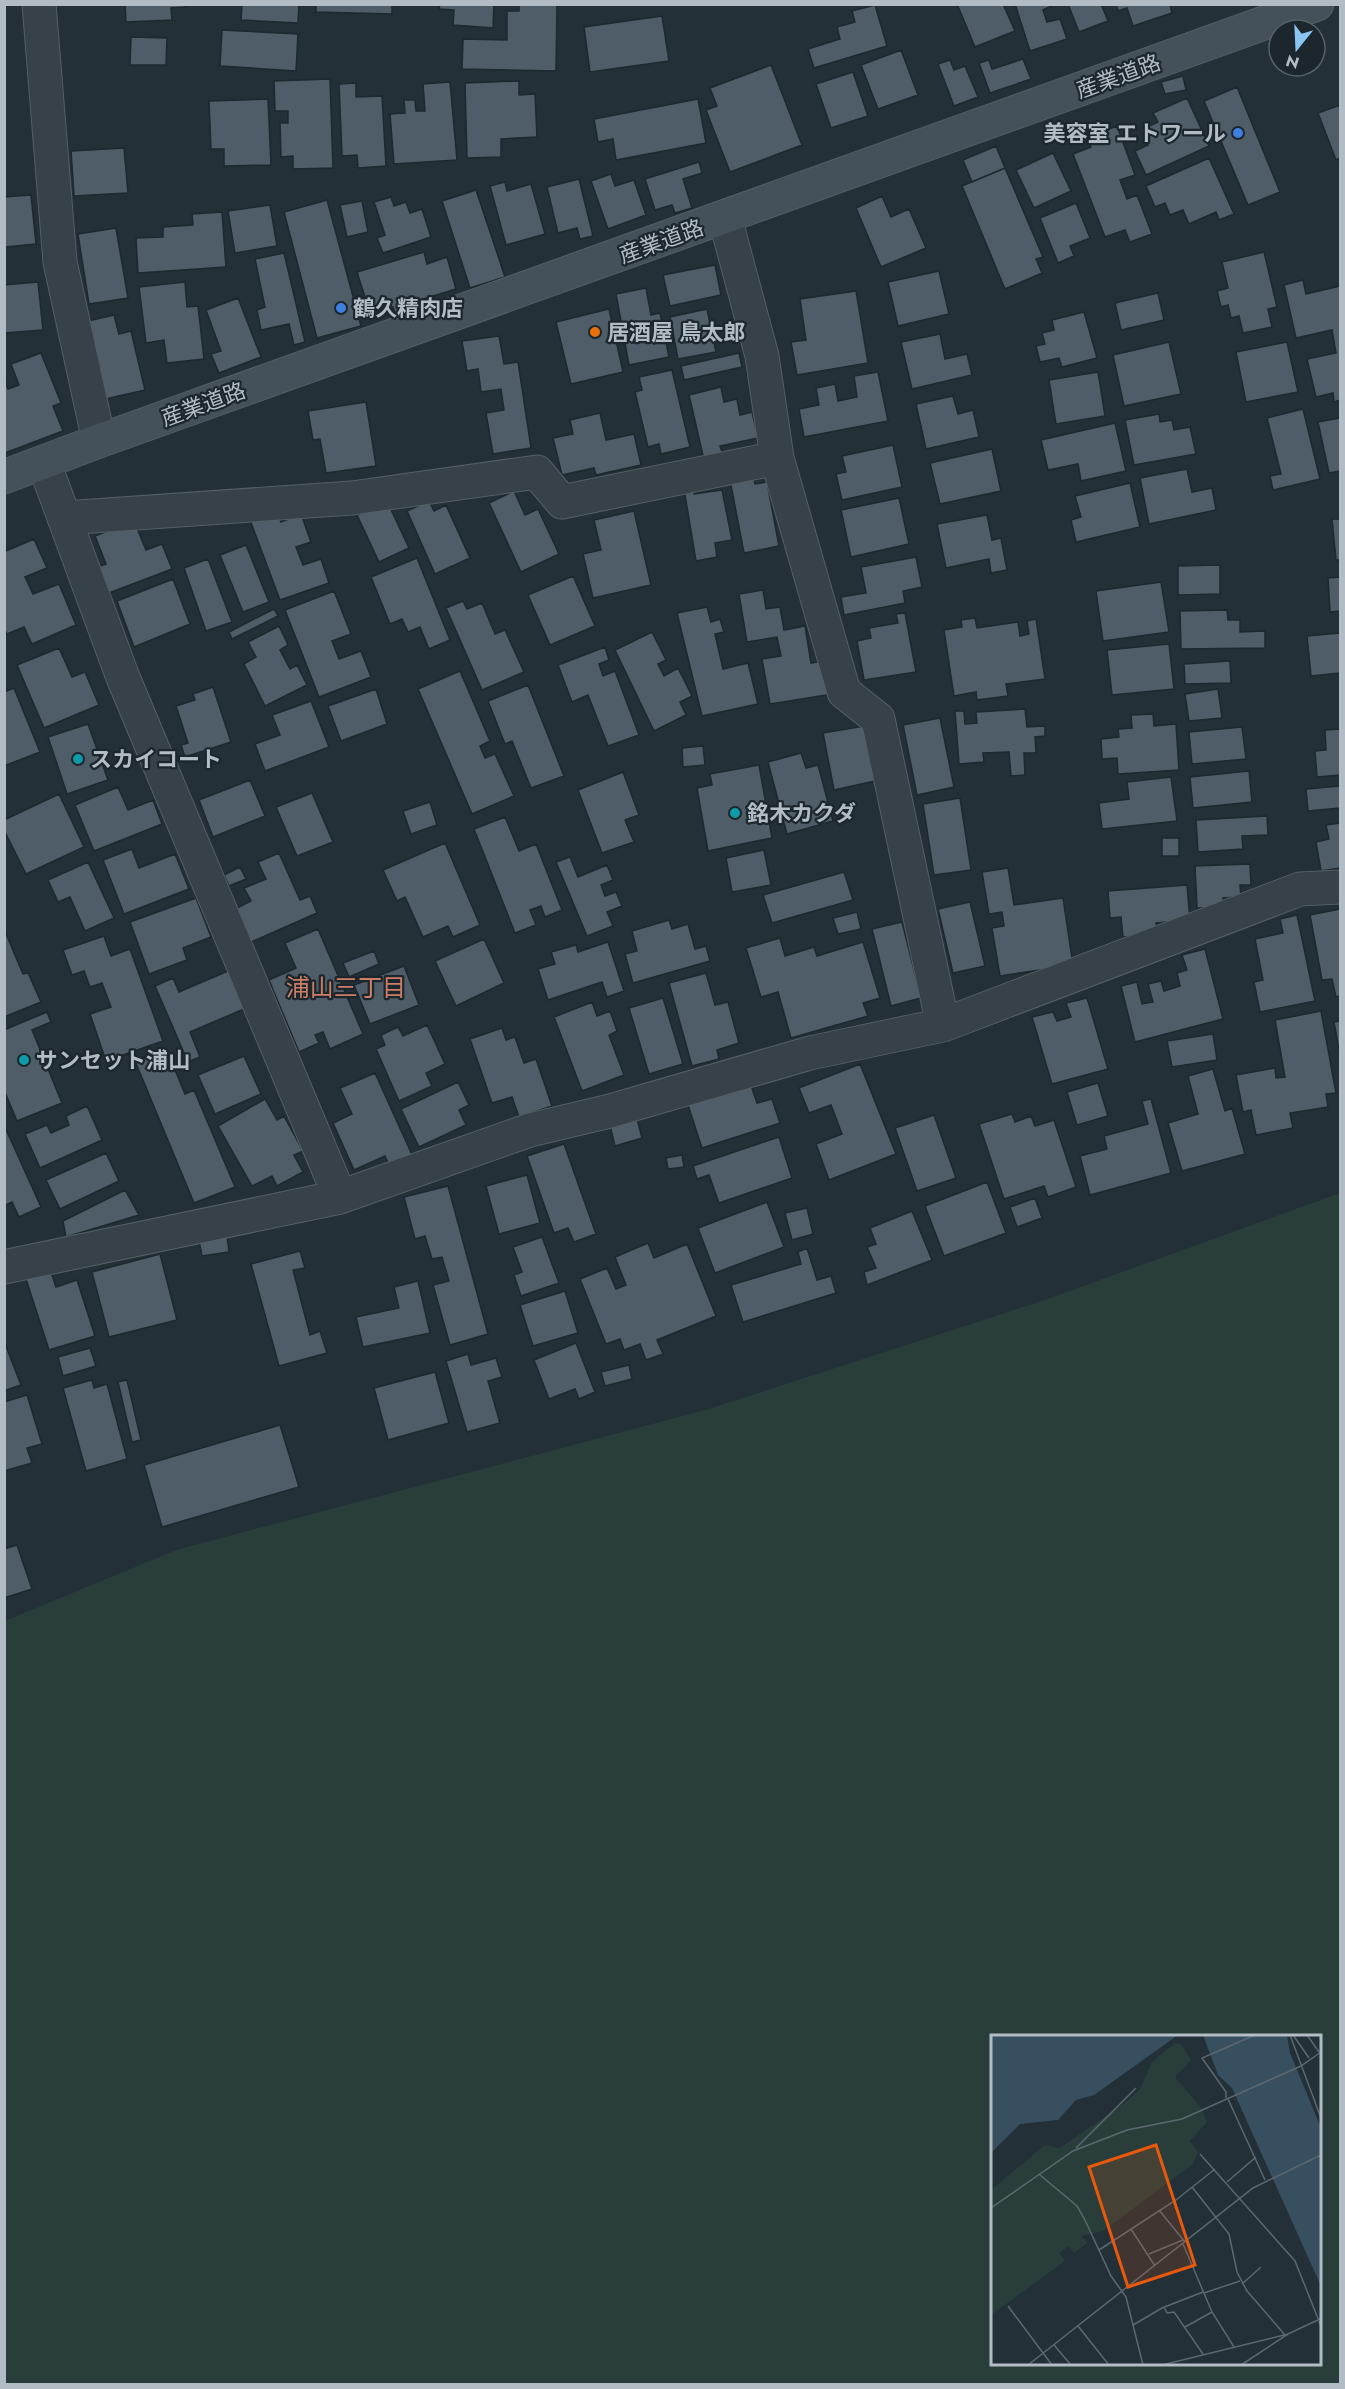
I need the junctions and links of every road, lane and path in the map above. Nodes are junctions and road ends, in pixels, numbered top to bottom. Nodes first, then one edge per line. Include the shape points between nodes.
1 (39, 4) edge
2 (1317, 4) edge
3 (725, 218) junction
4 (99, 441) junction
5 (777, 458) junction
6 (44, 463) junction
7 (4, 477) edge
8 (64, 518) junction
9 (1341, 886) edge
10 (943, 1025) junction
11 (340, 1197) junction
12 (4, 1267) edge

1 - 4 street via 60,262
2 - 3 street, 産業道路
3 - 4 street, 産業道路
3 - 5 street via 762,356
4 - 6 street, 産業道路
5 - 8 street via 562,502 537,472 352,498
5 - 10 street via 844,692 878,719
6 - 7 street, 産業道路
6 - 8 street
8 - 11 street via 122,675
9 - 10 street via 1300,889
10 - 11 street via 810,1053 530,1130
11 - 12 street

